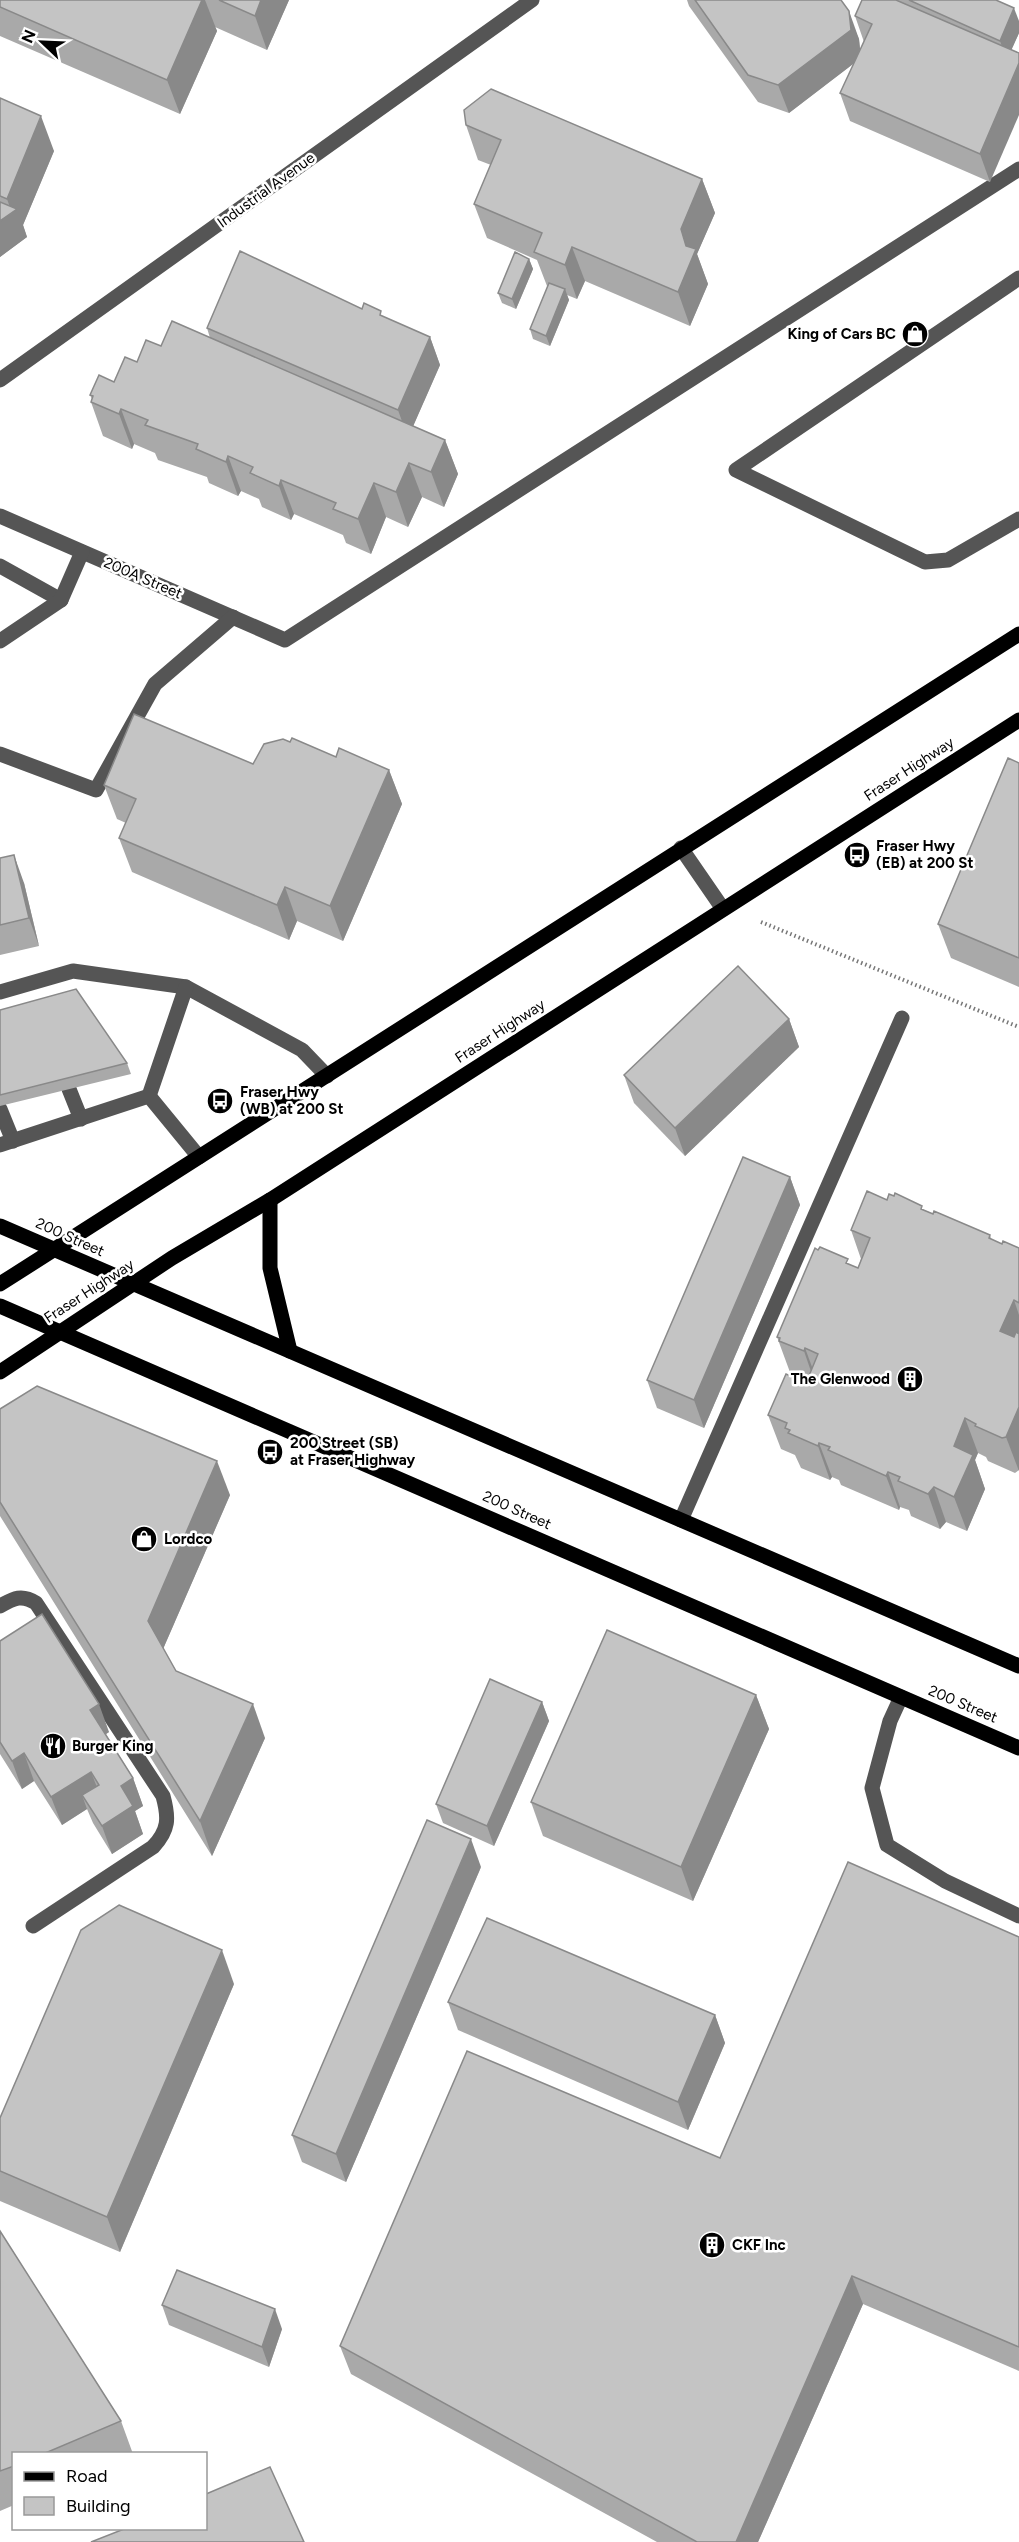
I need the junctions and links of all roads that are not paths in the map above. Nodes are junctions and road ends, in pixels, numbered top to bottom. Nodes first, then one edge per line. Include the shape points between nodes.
1 (532, 0) edge
2 (1019, 169) edge
3 (1019, 278) edge
4 (0, 380) edge
5 (0, 516) edge
6 (1019, 519) edge
7 (82, 552) junction
8 (0, 566) edge
9 (62, 600) junction
10 (233, 617) junction
11 (1019, 633) edge
12 (0, 640) edge
13 (1019, 720) edge
14 (0, 754) edge
15 (681, 848) junction
16 (723, 909) junction
17 (27, 985) junction
18 (186, 987) junction
19 (0, 993) edge
20 (34, 1002) edge
21 (902, 1018) dead end
22 (327, 1076) junction
23 (69, 1089) edge
24 (149, 1096) junction
25 (0, 1109) edge
26 (81, 1119) junction
27 (7, 1143) edge
28 (199, 1157) junction
29 (270, 1200) junction
30 (0, 1226) edge
31 (54, 1250) junction
32 (0, 1284) edge
33 (132, 1284) junction
34 (0, 1306) edge
35 (60, 1332) junction
36 (290, 1351) junction
37 (0, 1372) edge
38 (681, 1520) junction
39 (0, 1606) edge
40 (1019, 1666) edge
41 (901, 1697) junction
42 (1019, 1748) edge
43 (1019, 1916) edge
44 (33, 1926) dead end

1 - 4 street, Industrial Avenue
2 - 10 street, 200A Street via 285,640
3 - 6 street via 736,470 925,562 948,560
5 - 7 street, 200A Street
7 - 9 street
7 - 10 street, 200A Street
8 - 9 street
9 - 12 street
10 - 14 street via 155,684 96,790
11 - 15 main road
13 - 16 main road, Fraser Highway
15 - 16 street
15 - 22 main road
16 - 29 main road, Fraser Highway
17 - 18 street via 73,971
17 - 19 street
17 - 20 street
18 - 22 street via 302,1050
18 - 24 street
21 - 38 street
22 - 28 main road
23 - 26 street
24 - 26 street
24 - 28 street
25 - 27 street
26 - 27 street
28 - 31 main road
29 - 33 main road, Fraser Highway
29 - 36 main road via 270,1268
30 - 31 main road, 200 Street
31 - 32 main road
31 - 33 main road, 200 Street
33 - 35 main road, Fraser Highway
33 - 36 main road, 200 Street
34 - 35 main road, 200 Street
35 - 37 main road, Fraser Highway
35 - 41 main road, 200 Street
36 - 38 main road, 200 Street
38 - 40 main road, 200 Street
39 - 44 street via 26,1597 36,1603 163,1797 169,1817 165,1835 153,1847
41 - 42 main road, 200 Street
41 - 43 street via 890,1721 872,1788 887,1845 945,1881

